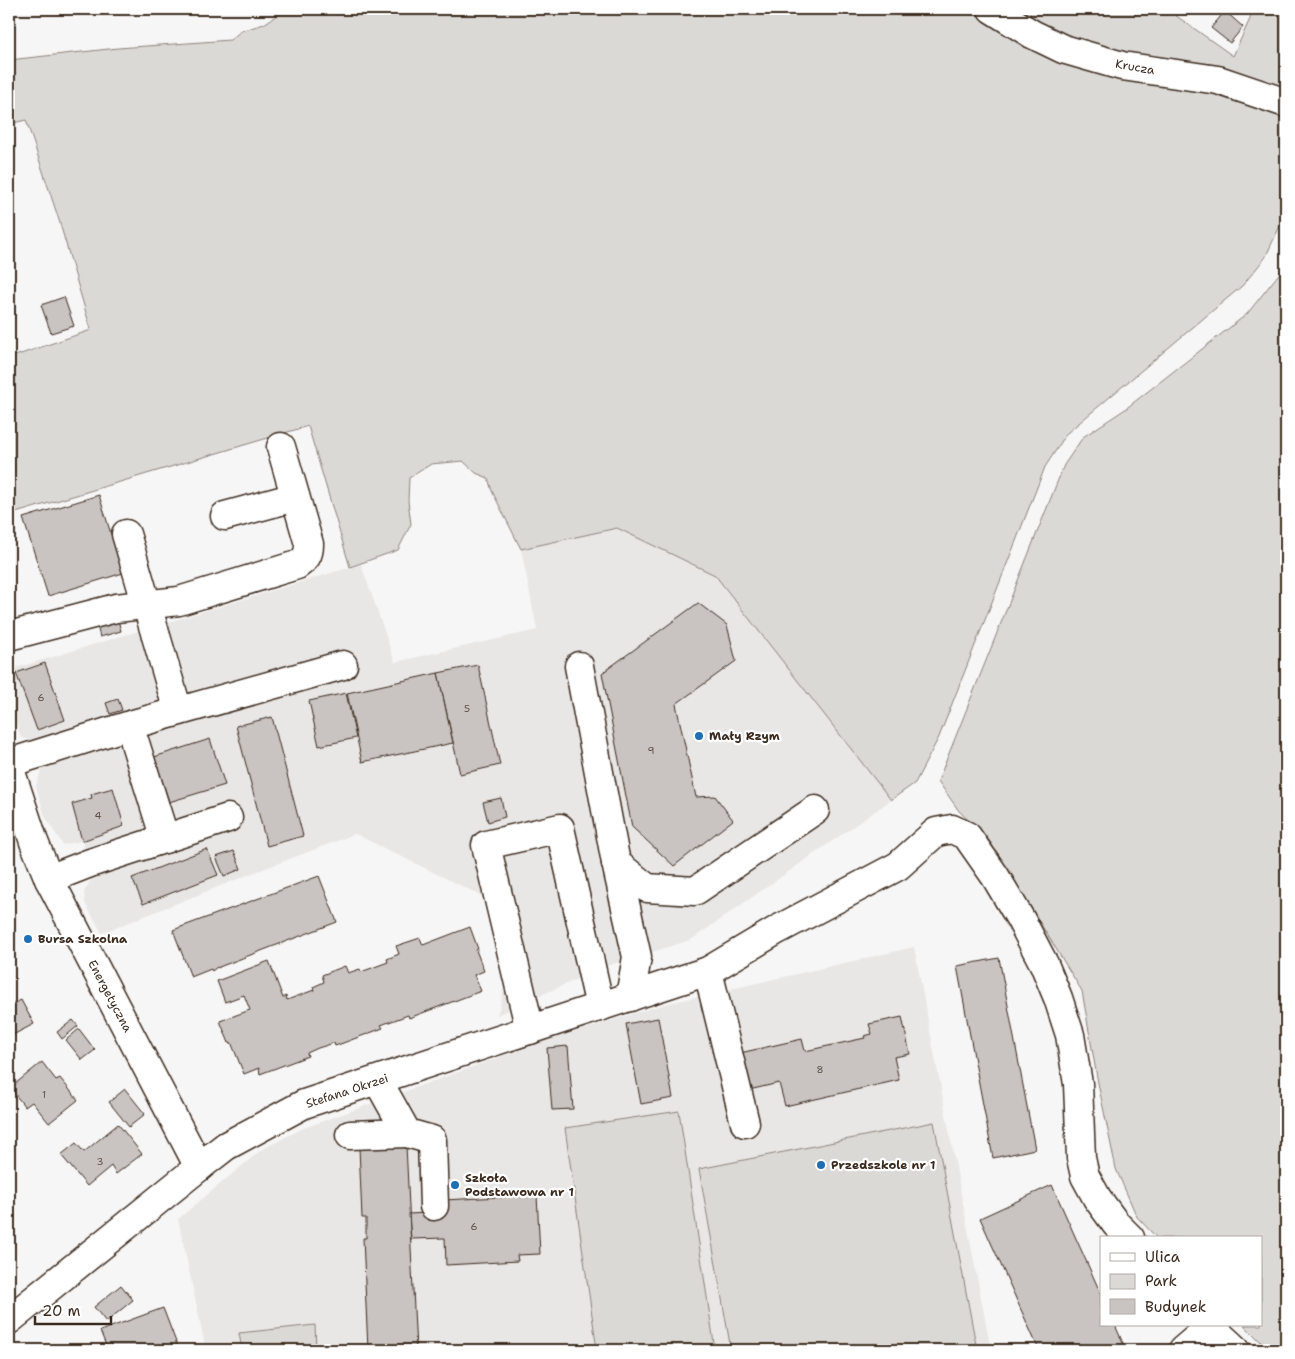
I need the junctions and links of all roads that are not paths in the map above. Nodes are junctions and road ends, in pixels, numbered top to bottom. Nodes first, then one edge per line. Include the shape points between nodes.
1 (992, 9) edge
2 (1286, 103) edge
3 (281, 447) dead end
4 (295, 497) junction
5 (225, 516) dead end
6 (126, 534) dead end
7 (146, 604) junction
8 (9, 636) edge
9 (343, 665) dead end
10 (579, 666) dead end
11 (178, 711) junction
12 (135, 742) dead end
13 (9, 764) edge
14 (815, 810) dead end
15 (228, 818) dead end
16 (165, 839) junction
17 (616, 862) junction
18 (49, 879) junction
19 (708, 971) junction
20 (630, 997) junction
21 (600, 1007) junction
22 (530, 1030) junction
23 (378, 1081) junction
24 (745, 1123) dead end
25 (407, 1133) junction
26 (350, 1135) dead end
27 (199, 1167) junction
28 (434, 1206) dead end
29 (1128, 1236) edge
30 (9, 1320) edge
31 (1210, 1326) edge
32 (1183, 1350) edge
33 (1236, 1350) edge

1 - 2 street, Krucza via 1032,34 1070,51 1122,66 1218,80
3 - 4 street
4 - 5 street
4 - 7 street via 309,544 305,559 297,565 178,601
6 - 7 street
7 - 8 street via 116,608
7 - 11 street
9 - 11 street
10 - 17 street
11 - 13 street
12 - 16 street
13 - 18 street, Energetyczna
14 - 17 street via 696,891 646,888
15 - 16 street
16 - 18 street
17 - 20 street via 637,957
18 - 27 street, Energetyczna
19 - 20 street, Stefana Okrzei
19 - 24 street
19 - 29 street, Stefana Okrzei via 777,930 898,866 936,832 952,829 967,836 1021,920 1058,998 1070,1036 1078,1084 1081,1158 1085,1176 1102,1205
20 - 21 street, Stefana Okrzei
21 - 22 street, Stefana Okrzei
21 - 22 street via 560,828 486,846
22 - 23 street, Stefana Okrzei
23 - 25 street
23 - 27 street, Stefana Okrzei via 304,1104 226,1146
25 - 26 street
25 - 28 street via 432,1140
27 - 30 street, Stefana Okrzei
31 - 32 street
31 - 33 street

